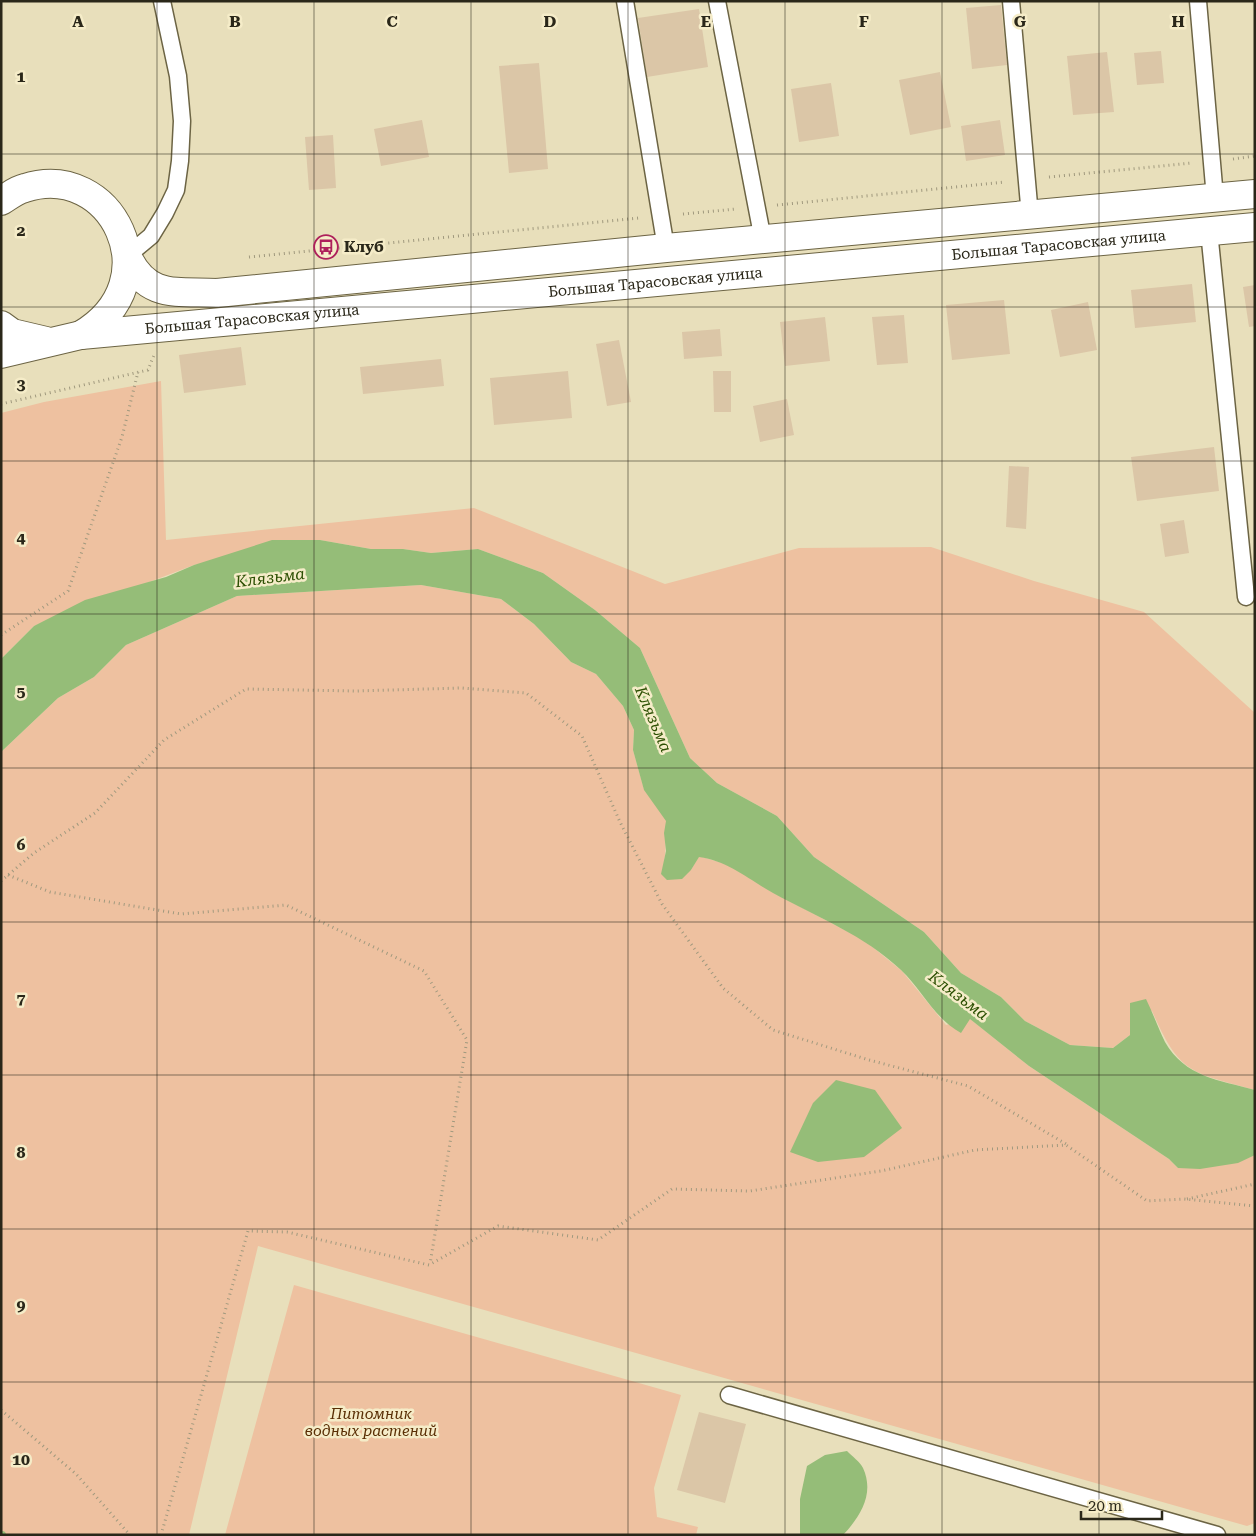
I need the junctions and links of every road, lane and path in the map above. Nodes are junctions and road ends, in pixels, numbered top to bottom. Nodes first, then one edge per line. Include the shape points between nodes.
1 (162, 1) edge
2 (625, 1) edge
3 (717, 1) edge
4 (1010, 1) edge
5 (1198, 1) edge
6 (1255, 194) edge
7 (1215, 198) junction
8 (1, 201) edge
9 (1030, 216) junction
10 (1255, 227) edge
11 (1210, 231) junction
12 (763, 240) junction
13 (666, 248) junction
14 (127, 256) junction
15 (1, 324) edge
16 (81, 335) junction
17 (55, 342) junction
18 (156, 349) dead end
19 (1, 354) edge
20 (138, 372) junction
21 (1, 404) edge
22 (1246, 597) dead end
23 (1, 635) edge
24 (8, 875) junction
25 (1, 881) edge
26 (1066, 1145) junction
27 (1255, 1184) edge
28 (1184, 1199) junction
29 (1255, 1206) edge
30 (430, 1265) junction
31 (728, 1395) dead end
32 (1, 1410) edge
33 (130, 1535) edge
34 (161, 1535) edge
35 (1217, 1535) edge

1 - 14 lane via 178,76 182,121 180,161 176,190 165,213 151,236
2 - 13 lane
3 - 12 lane
4 - 9 lane
5 - 7 lane
6 - 7 street, Большая Тарасовская улица
7 - 9 street, Большая Тарасовская улица
8 - 14 street via 37,184 73,188 92,197 112,216
9 - 12 street, Большая Тарасовская улица
10 - 11 street, Большая Тарасовская улица
11 - 16 street, Большая Тарасовская улица
11 - 22 lane
12 - 13 street, Большая Тарасовская улица
13 - 14 street, Большая Тарасовская улица via 217,293 164,290 143,282
14 - 16 street via 124,288 116,304 106,317
15 - 17 street via 12,333
16 - 17 street, Большая Тарасовская улица
17 - 19 street, Большая Тарасовская улица
18 - 20 path via 148,370
20 - 21 path
20 - 23 path via 122,437 68,591
24 - 25 path
24 - 26 path via 34,853 95,813 164,740 246,689 355,691 462,688 526,693 582,736 620,822 662,904 723,988 773,1030 968,1086
24 - 30 path via 50,892 180,914 286,905 424,971 467,1040
26 - 28 path via 1147,1201
26 - 30 path via 976,1150 881,1171 750,1191 672,1189 598,1240 498,1226
27 - 28 path
28 - 29 path
30 - 34 path via 287,1232 248,1231
31 - 35 lane
32 - 33 path via 76,1474

